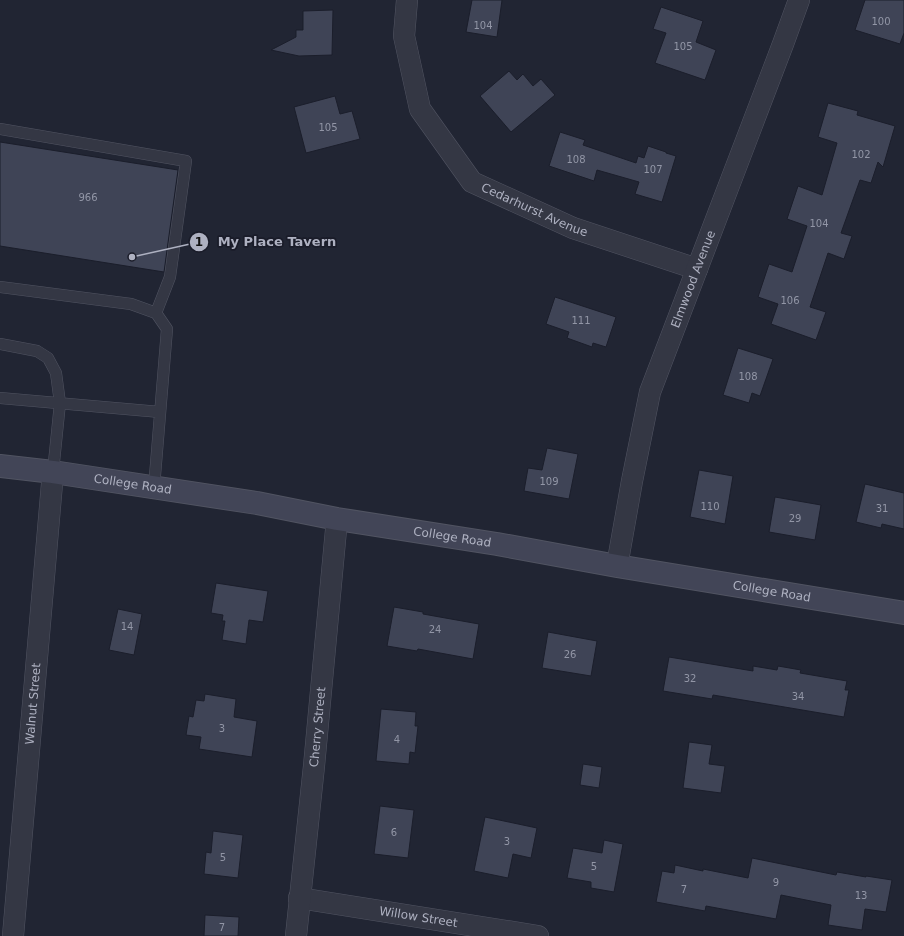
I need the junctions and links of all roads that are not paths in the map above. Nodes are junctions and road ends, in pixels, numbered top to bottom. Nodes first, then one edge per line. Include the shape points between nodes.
1 (407, 0) edge
2 (800, 0) edge
3 (0, 129) edge
4 (697, 269) junction
5 (0, 287) edge
6 (156, 313) junction
7 (0, 344) edge
8 (0, 398) edge
9 (60, 403) junction
10 (160, 412) junction
11 (0, 466) edge
12 (53, 472) junction
13 (154, 488) junction
14 (337, 519) junction
15 (617, 566) junction
16 (904, 613) edge
17 (299, 898) junction
18 (13, 936) edge
19 (296, 936) edge
20 (538, 936) edge

1 - 4 street, Cedarhurst Avenue via 404,36 420,109 472,182 573,228
2 - 4 street, Elmwood Avenue
3 - 6 lane via 186,161 170,277
4 - 15 street, Elmwood Avenue via 650,392
5 - 6 lane via 131,304
6 - 10 lane via 167,329
7 - 9 lane via 37,351 48,358 56,373
8 - 9 lane
9 - 10 lane
9 - 12 lane
10 - 13 lane
11 - 12 street, College Road
12 - 13 street, College Road
12 - 18 street, Walnut Street
13 - 14 street, College Road via 257,503
14 - 15 street, College Road
14 - 17 street, Cherry Street
15 - 16 street, College Road
17 - 19 street, Cherry Street
17 - 20 street, Willow Street

